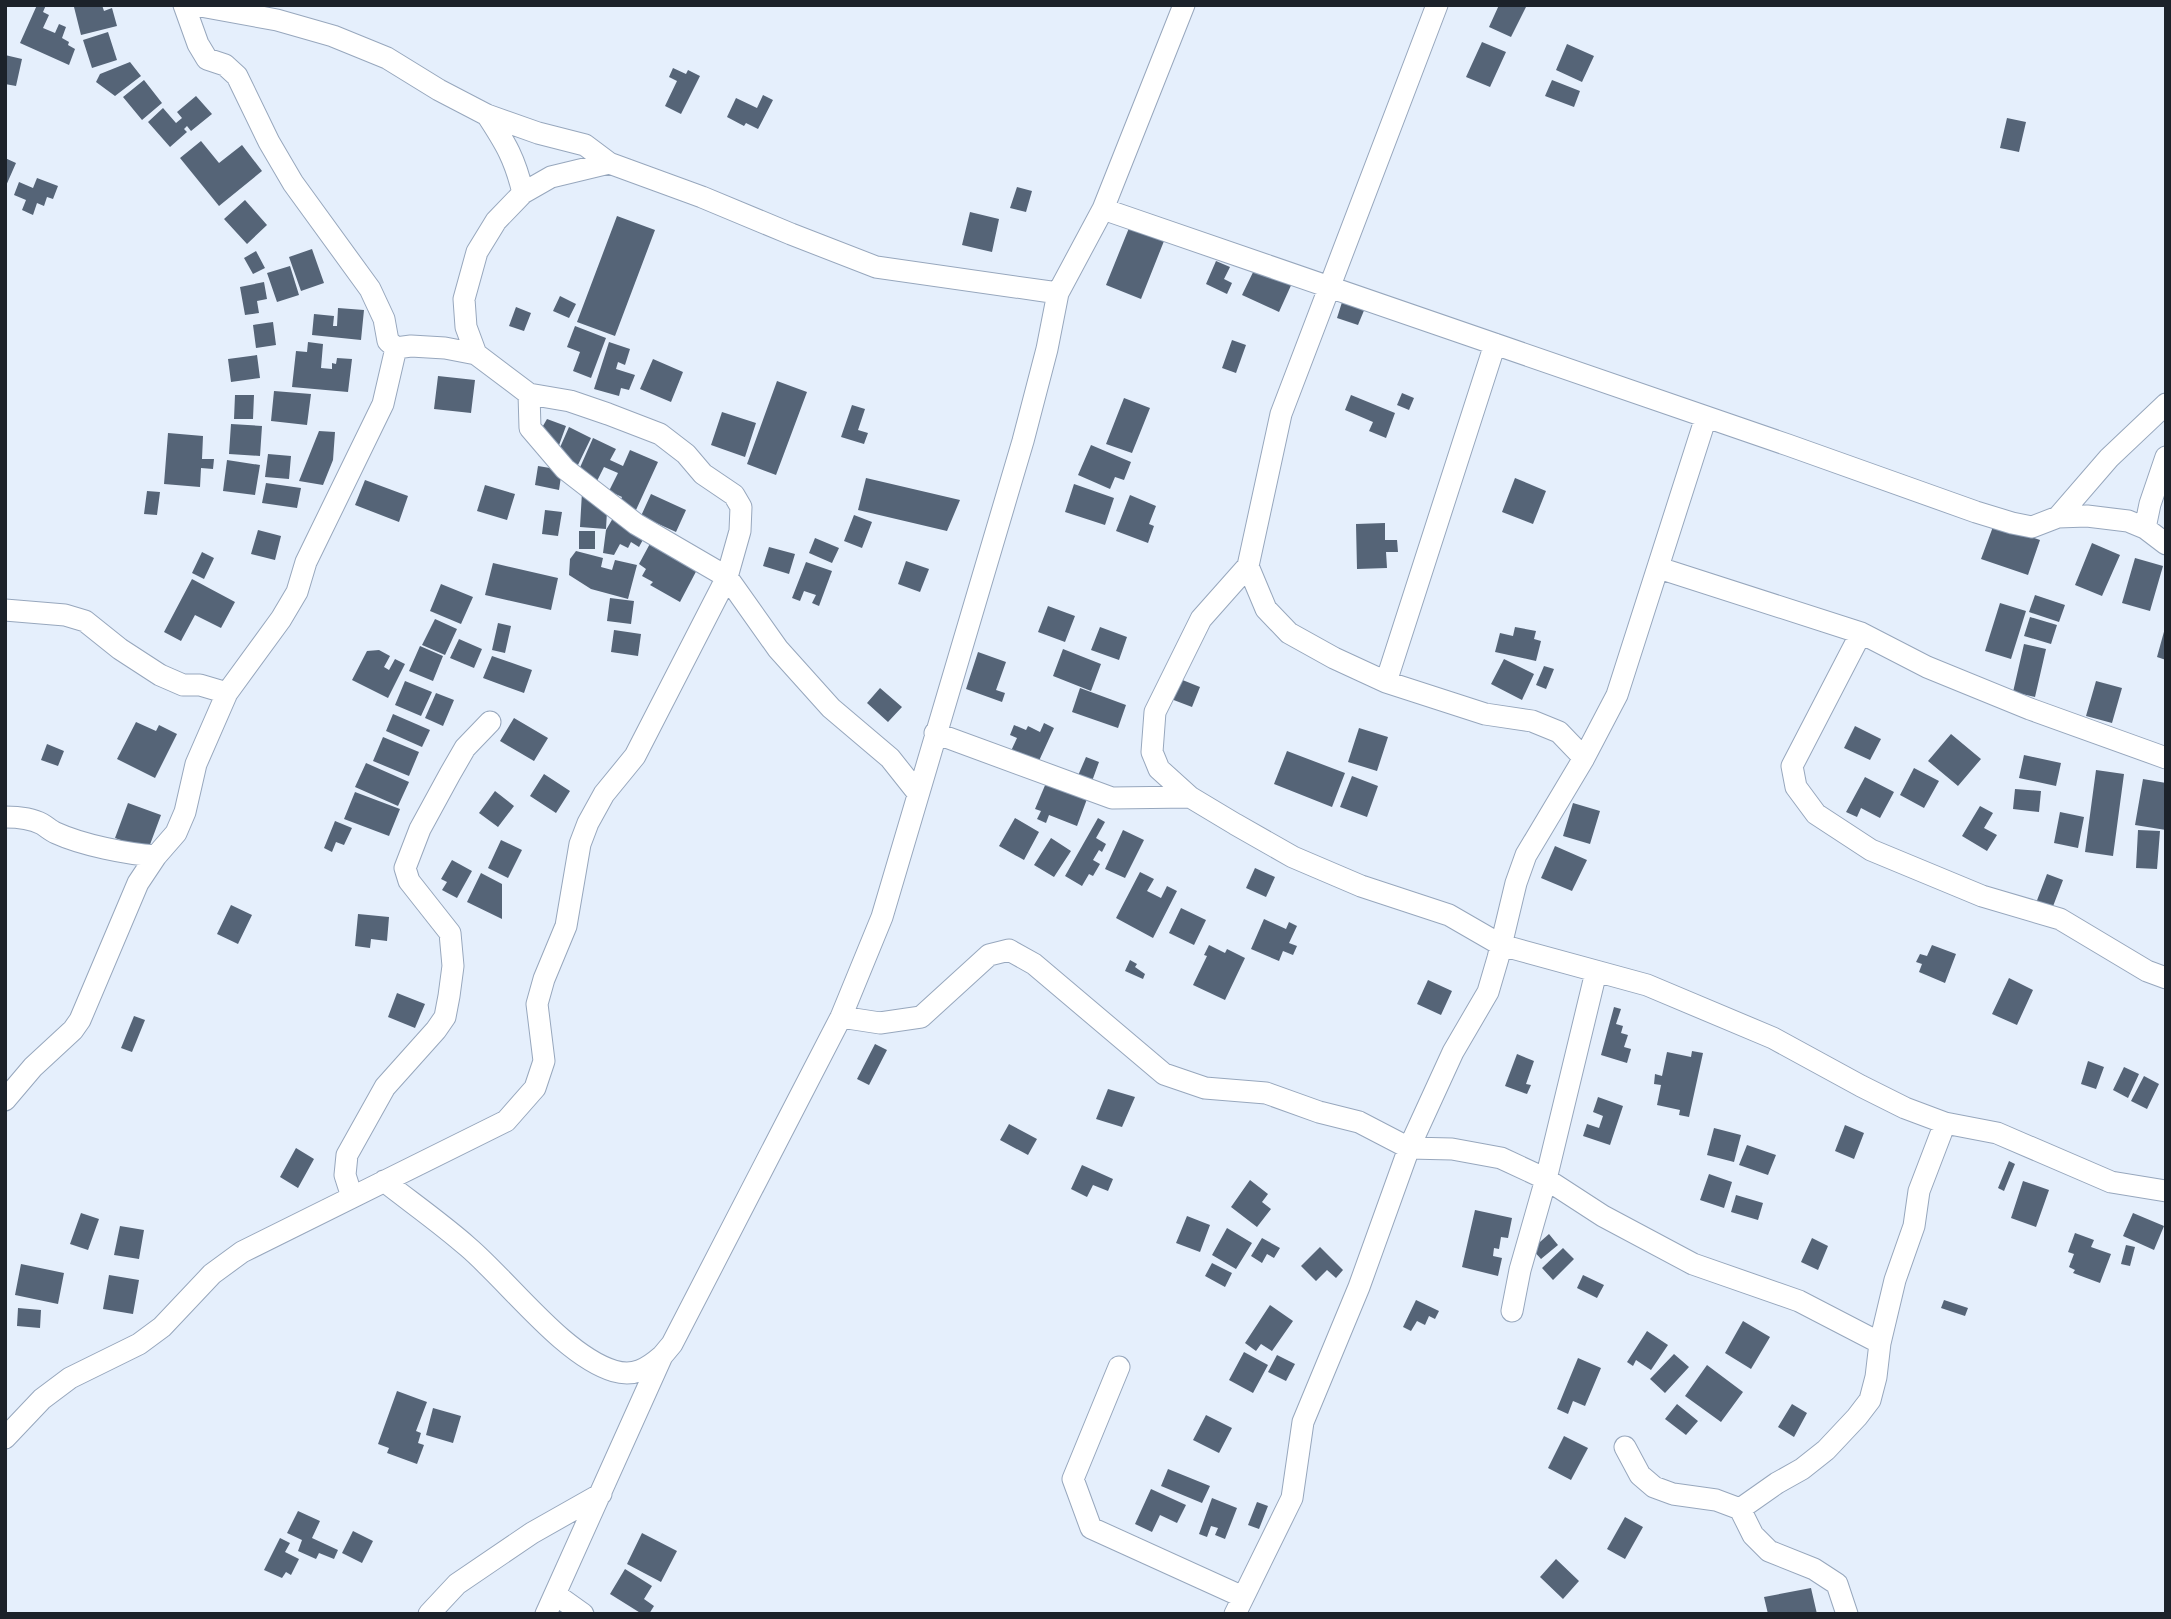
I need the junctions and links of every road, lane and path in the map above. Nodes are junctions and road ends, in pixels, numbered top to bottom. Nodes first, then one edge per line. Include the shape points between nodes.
1 (184, 5) edge
2 (195, 5) edge
3 (1184, 5) edge
4 (1437, 5) edge
5 (487, 115) junction
6 (609, 163) junction
7 (523, 193) junction
8 (1103, 209) junction
9 (1329, 287) junction
10 (1058, 293) junction
11 (1495, 344) junction
12 (396, 348) junction
13 (476, 354) junction
14 (529, 394) junction
15 (2166, 404) edge
16 (1706, 417) junction
17 (2166, 457) edge
18 (2058, 517) junction
19 (2145, 528) junction
20 (2166, 544) edge
21 (1248, 566) junction
22 (1658, 568) junction
23 (727, 577) junction
24 (5, 610) edge
25 (1861, 633) junction
26 (1386, 682) junction
27 (227, 693) junction
28 (490, 722) dead end
29 (935, 733) junction
30 (1584, 758) junction
31 (2166, 758) edge
32 (918, 792) junction
33 (1190, 797) junction
34 (5, 817) edge
35 (156, 856) junction
36 (1501, 945) junction
37 (1596, 972) junction
38 (2166, 978) edge
39 (841, 1017) junction
40 (5, 1100) edge
41 (1945, 1123) junction
42 (1409, 1148) junction
43 (1546, 1179) junction
44 (384, 1181) junction
45 (2166, 1191) edge
46 (352, 1197) junction
47 (1512, 1311) dead end
48 (1880, 1343) junction
49 (662, 1356) junction
50 (1119, 1367) dead end
51 (5, 1438) edge
52 (1625, 1447) dead end
53 (601, 1494) junction
54 (1740, 1509) junction
55 (555, 1594) junction
56 (1239, 1605) edge
57 (429, 1614) edge
58 (546, 1614) edge
59 (583, 1614) edge
60 (1847, 1614) edge

1 - 12 street via 198,44 208,59 237,76 293,183 370,289 388,341
2 - 5 street via 333,36 387,58
3 - 8 street
4 - 9 street
5 - 6 street via 585,145
5 - 7 street via 508,146
6 - 7 street via 551,177
6 - 10 street via 876,267
7 - 13 street via 496,221 474,264 464,299 466,327
8 - 9 street
8 - 10 street
9 - 11 street
9 - 21 street via 1282,414
10 - 29 street via 1023,441
11 - 16 street
11 - 26 street
12 - 13 street via 445,348
12 - 27 street via 383,404 306,562 297,592
13 - 14 street
14 - 23 street via 530,428 565,469 636,524
14 - 23 street via 570,401 660,434 703,474 734,495 741,507 740,531
15 - 18 street via 2109,458
16 - 18 street via 2012,523 2032,527
16 - 22 street
17 - 19 street
18 - 19 street via 2128,521
19 - 20 street
21 - 26 street via 1266,609 1289,634
21 - 33 street via 1201,619 1156,712 1152,752 1159,769
22 - 25 street
22 - 30 street via 1618,695
23 - 32 street via 778,649 831,708 890,758
23 - 44 street via 635,756 604,794 580,844 566,926 537,1004 544,1062 535,1088 506,1121
24 - 27 street via 85,621 160,675 183,685
25 - 31 street via 1927,667
25 - 38 street via 1792,766 1796,787 1816,814 1871,850 1982,896 2060,919
26 - 30 street via 1485,714 1532,721 1559,732
27 - 35 street via 196,764 185,813 176,833
28 - 46 street via 450,774 405,868 409,881 450,933 453,966 449,996 445,1017 385,1087 347,1155 345,1175
29 - 32 street
29 - 33 street via 1112,798
30 - 36 street via 1525,855
32 - 39 street via 882,916
33 - 36 street via 1293,858 1449,915
34 - 35 street via 22,817 55,833 119,851
35 - 40 street via 138,883 74,1030
36 - 37 street
36 - 42 street via 1488,992 1453,1052
37 - 41 street via 1647,985 1773,1038 1905,1108
37 - 43 street
39 - 42 street via 880,1023 921,1017 989,955 1009,950 1034,964 1164,1074 1205,1088 1266,1093 1359,1122
39 - 49 street
41 - 45 street via 1997,1133 2111,1182
41 - 48 street via 1919,1191 1914,1226
42 - 43 street via 1452,1149 1501,1158
42 - 56 street via 1359,1287 1303,1422 1292,1498
43 - 47 street
43 - 48 street via 1693,1264 1799,1301
44 - 46 street
44 - 49 street via 468,1247 591,1362 634,1374
46 - 51 street via 242,1252 212,1274 162,1327 139,1344 70,1378 42,1399
48 - 54 street via 1870,1400 1857,1417 1802,1469
49 - 53 street
50 - 56 street via 1073,1479 1091,1528
52 - 54 street via 1640,1475 1654,1487
53 - 55 street
53 - 57 street via 532,1532 457,1584
54 - 60 street via 1753,1535 1769,1551 1837,1584
55 - 58 street
55 - 59 street

